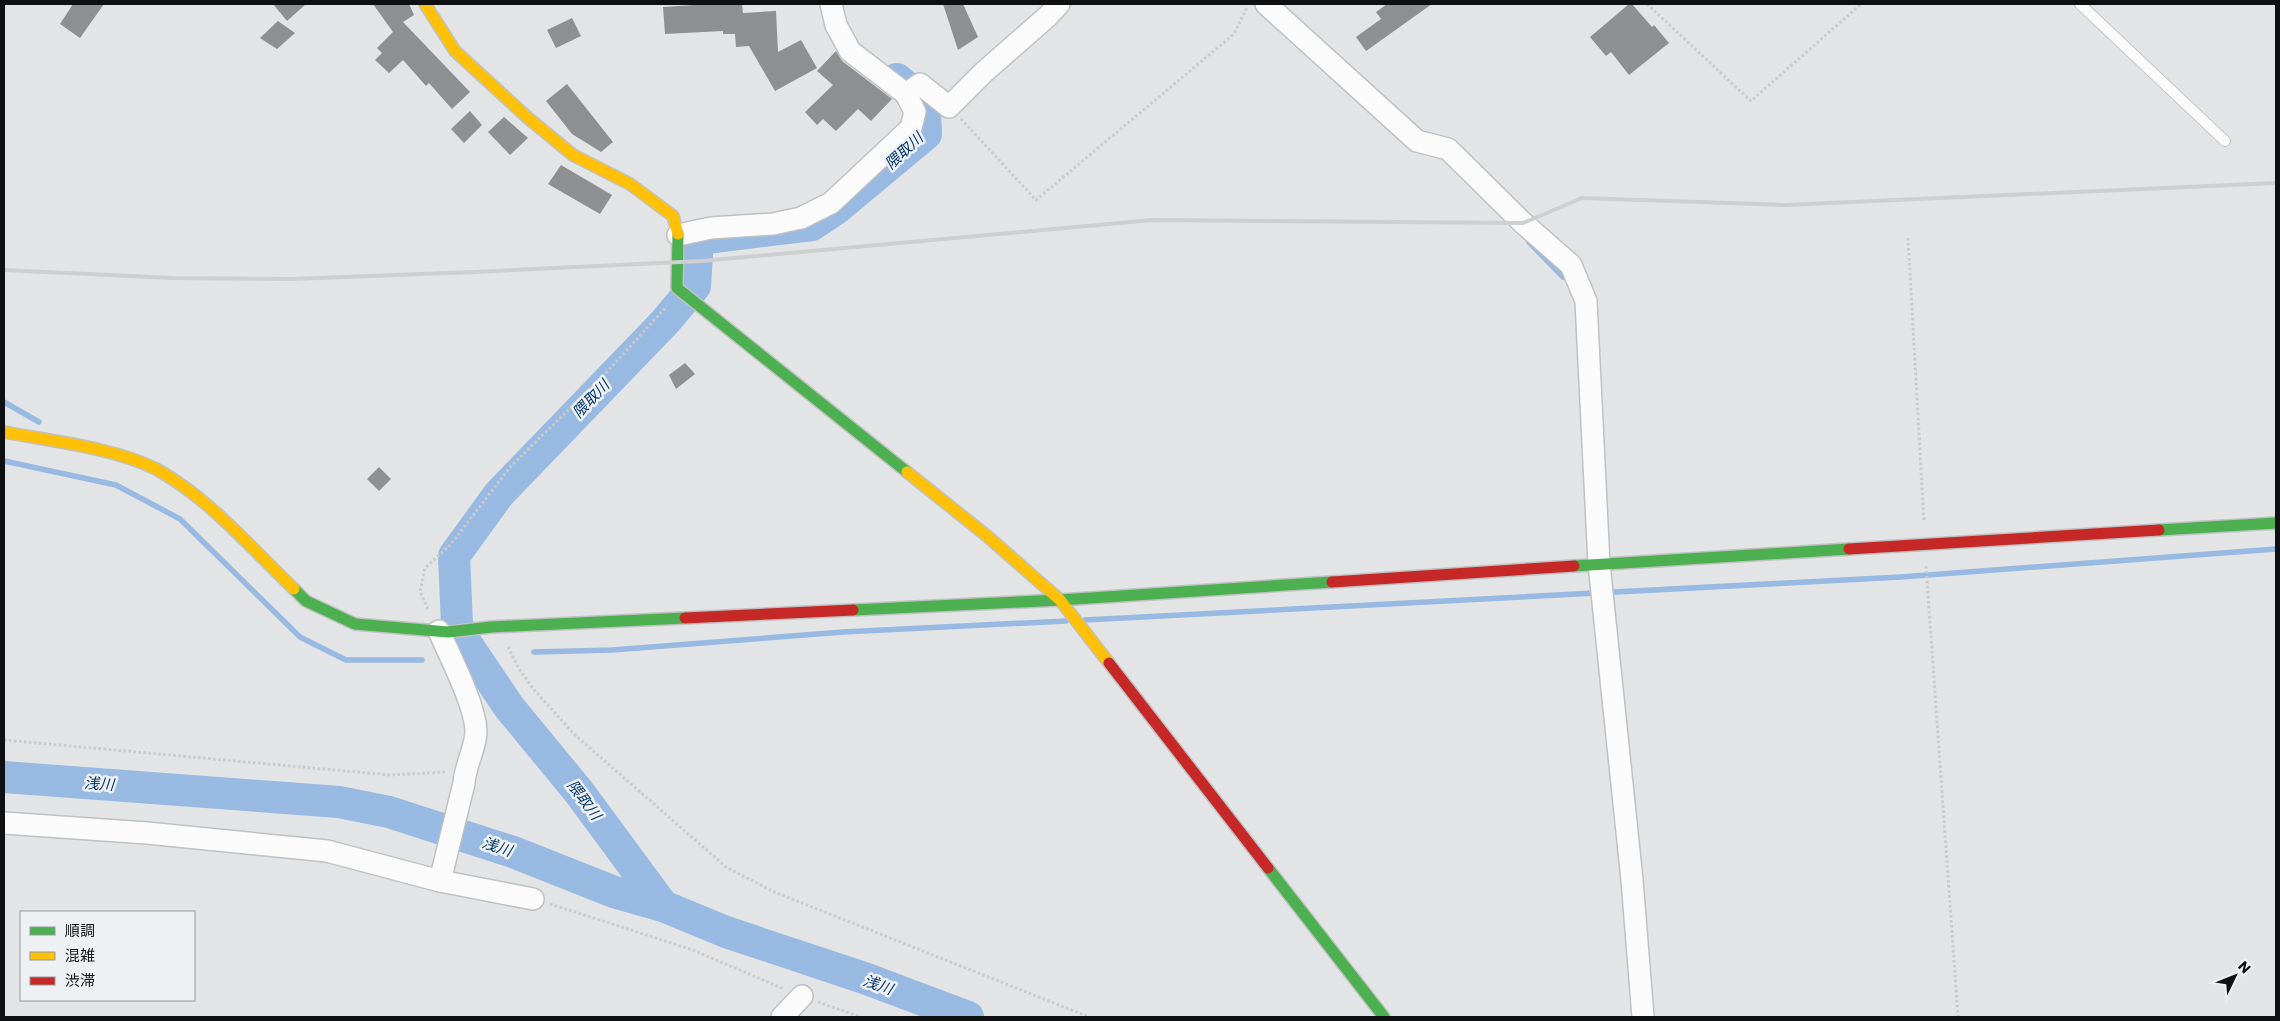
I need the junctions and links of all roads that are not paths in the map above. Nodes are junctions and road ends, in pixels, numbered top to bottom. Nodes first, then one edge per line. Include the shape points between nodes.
1 (425, 4) edge
2 (831, 4) edge
3 (1059, 4) edge
4 (1266, 4) edge
5 (2080, 4) edge
6 (910, 91) junction
7 (2225, 141) dead end
8 (678, 235) junction
9 (4, 432) edge
10 (2276, 523) edge
11 (1599, 564) junction
12 (1060, 600) junction
13 (444, 631) junction
14 (4, 823) edge
15 (441, 877) junction
16 (533, 898) road end
17 (802, 996) road end
18 (782, 1017) edge
19 (1384, 1017) edge
20 (1643, 1017) edge

1 - 8 street via 455,51 520,111 574,155 652,199 673,216
2 - 6 street via 836,25 850,51
3 - 6 street via 949,106 920,84
4 - 11 street via 1417,141 1448,149 1571,266 1586,301
5 - 7 lane
6 - 8 street via 915,112 910,128 831,203 801,218 773,224 711,228
8 - 12 street via 679,289 987,536
9 - 13 street via 113,454 155,469 200,499 306,601 355,624
10 - 11 street
11 - 12 street
11 - 20 street
12 - 13 street
12 - 19 street
13 - 15 street via 471,707 476,732
14 - 15 street via 327,851
15 - 16 street
17 - 18 street

